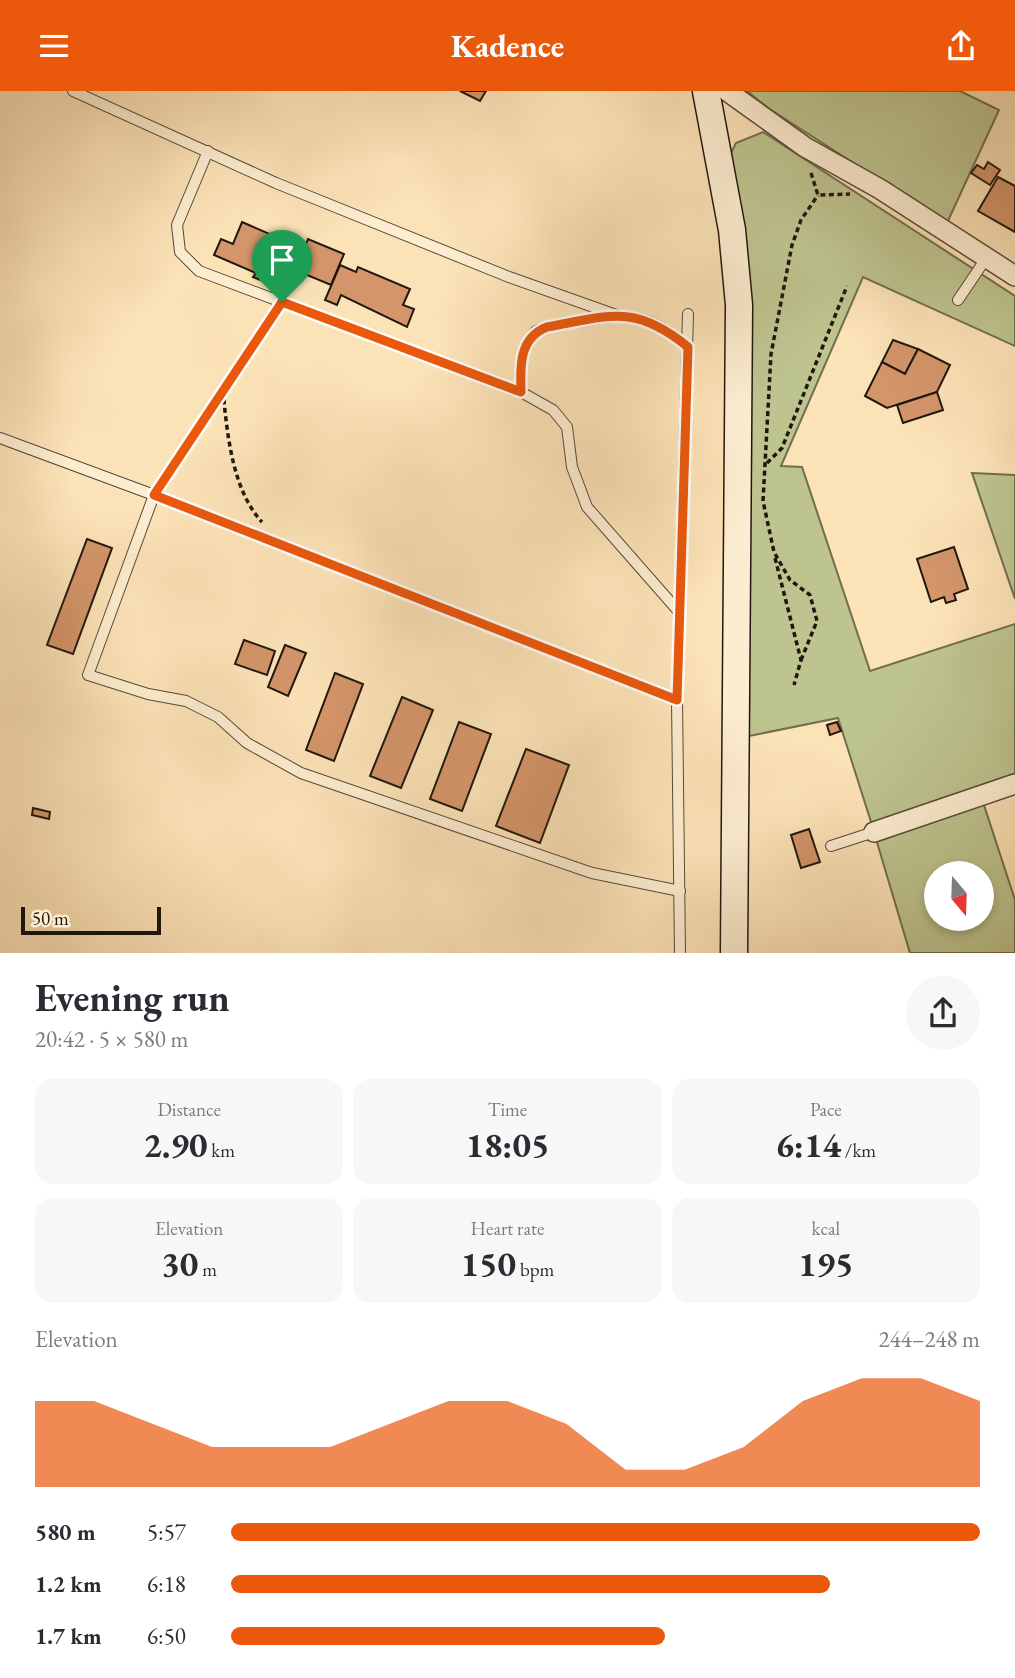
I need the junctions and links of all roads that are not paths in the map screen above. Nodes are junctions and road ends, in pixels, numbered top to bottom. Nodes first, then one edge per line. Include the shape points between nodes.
1 (73, 91) edge
2 (706, 91) edge
3 (727, 91) edge
4 (208, 151) junction
5 (987, 257) junction
6 (1015, 276) edge
7 (958, 300) dead end
8 (688, 314) dead end
9 (616, 315) junction
10 (688, 347) junction
11 (521, 392) junction
12 (0, 438) edge
13 (154, 495) junction
14 (680, 613) junction
15 (677, 700) junction
16 (1015, 784) edge
17 (874, 832) joint
18 (831, 846) dead end
19 (680, 891) junction
20 (680, 953) edge
21 (734, 953) edge

1 - 4 lane
2 - 21 street via 732,230 739,305
3 - 5 street via 805,146
4 - 9 lane via 496,272
4 - 11 lane via 177,225 180,252 199,271
5 - 6 street
5 - 7 lane
8 - 10 lane
9 - 10 lane via 659,325
9 - 11 lane via 536,331 520,360
10 - 14 lane
11 - 14 lane via 553,410 567,427 572,467 587,507
12 - 13 lane
13 - 15 lane
13 - 19 lane via 88,675 186,701 301,773 592,873
14 - 15 lane
15 - 19 lane
16 - 17 street
17 - 18 lane
19 - 20 lane

